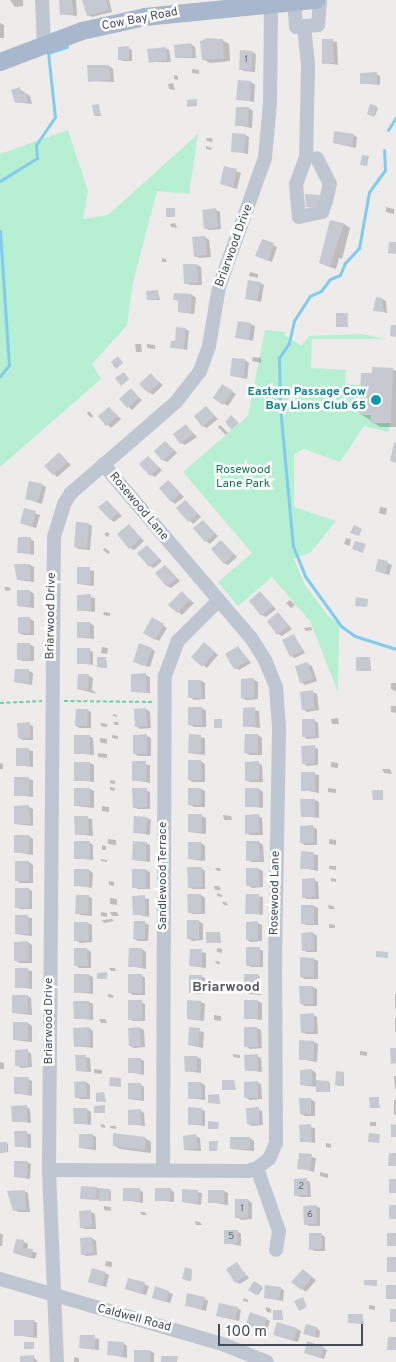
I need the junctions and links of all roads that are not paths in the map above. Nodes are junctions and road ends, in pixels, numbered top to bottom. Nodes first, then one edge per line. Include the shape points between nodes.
1 (42, 0) edge
2 (318, 0) edge
3 (294, 2) junction
4 (271, 5) junction
5 (304, 26) junction
6 (44, 45) junction
7 (0, 62) edge
8 (317, 158) dead end
9 (103, 464) junction
10 (217, 602) junction
11 (258, 1168) junction
12 (163, 1169) junction
13 (49, 1170) junction
14 (276, 1250) dead end
15 (0, 1279) edge
16 (55, 1298) junction
17 (57, 1362) edge
18 (267, 1362) edge

1 - 6 street
2 - 3 main road, Cow Bay Road
2 - 5 street via 318,25
3 - 4 main road, Cow Bay Road
3 - 5 street via 296,27
4 - 6 main road, Cow Bay Road via 145,17
4 - 9 street, Briarwood Drive via 270,104 264,158 219,287 205,358 188,391
5 - 8 street via 308,65 306,157 296,184 298,216 322,212 326,201 330,184
6 - 7 main road, Cow Bay Road
9 - 10 street, Rosewood Lane
9 - 13 street, Briarwood Drive via 71,493 56,526
10 - 11 street, Rosewood Lane via 266,660 276,687 279,717 276,1142 269,1159
10 - 12 street, Sandlewood Terrace via 184,634 173,651 165,676
11 - 12 street
11 - 14 street via 279,1231 280,1242
12 - 13 street
13 - 16 street, Briarwood Drive
15 - 16 street, Caldwell Road
16 - 17 street, Briarwood Drive
16 - 18 street, Caldwell Road via 225,1345

